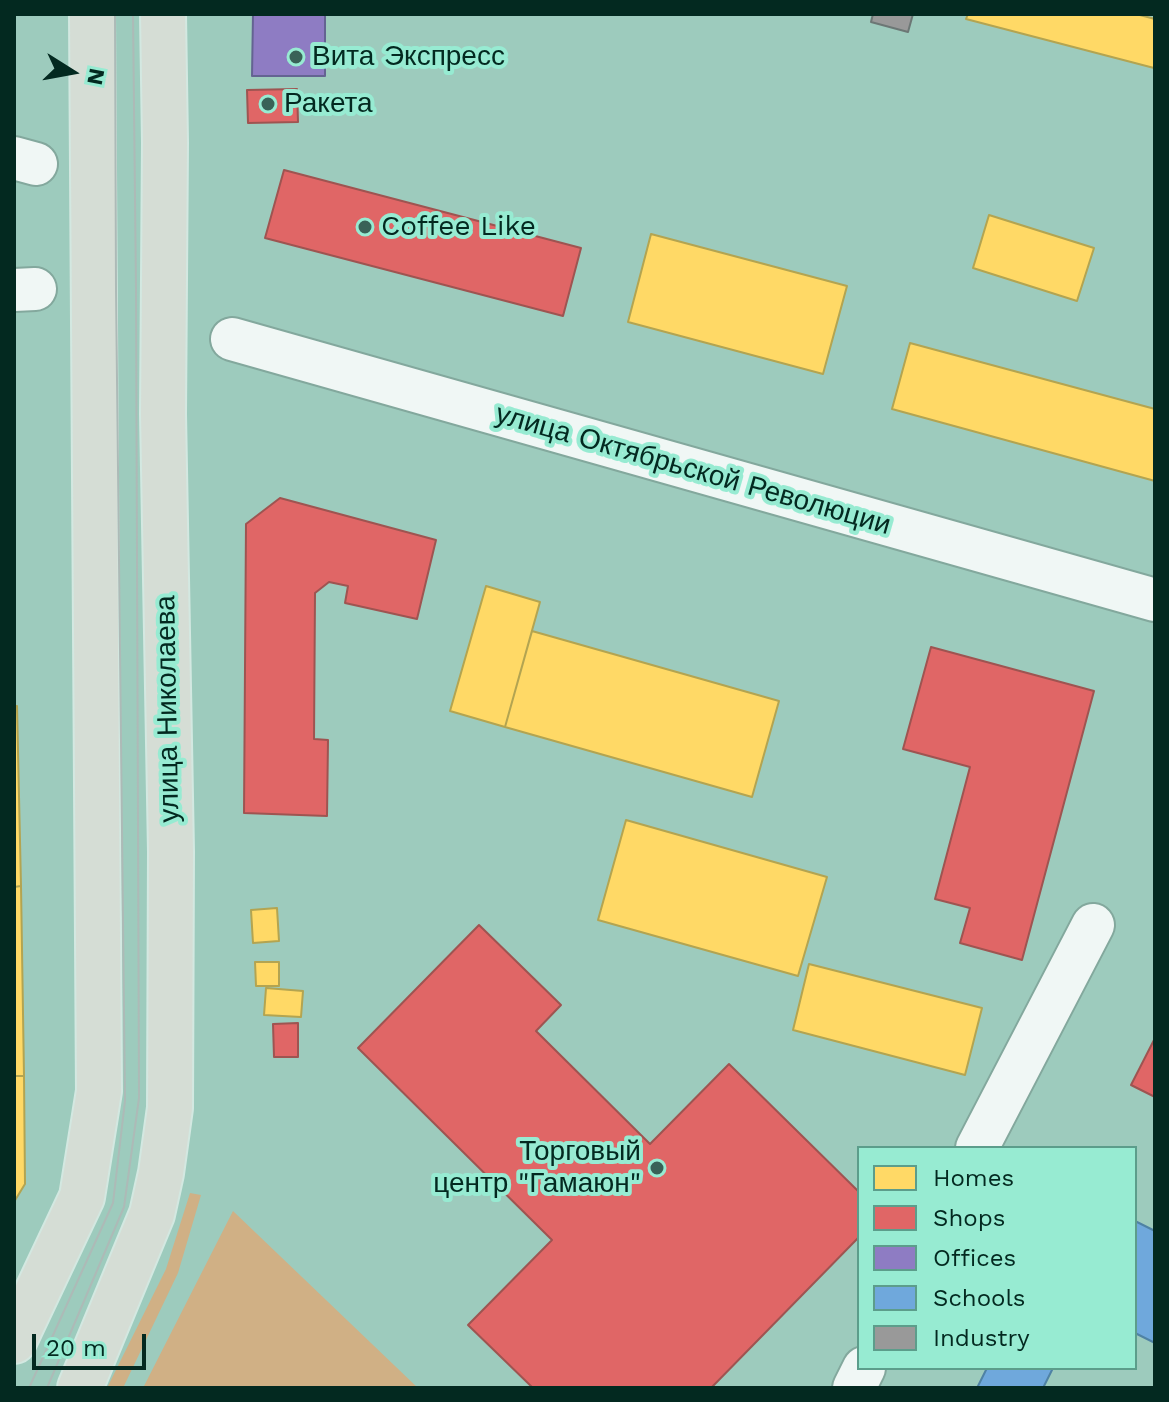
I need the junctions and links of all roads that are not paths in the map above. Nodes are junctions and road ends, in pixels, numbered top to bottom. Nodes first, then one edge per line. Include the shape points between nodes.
1 (92, 14) edge
2 (163, 14) edge
3 (232, 339) dead end
4 (1155, 600) edge
5 (1093, 925) dead end
6 (978, 1146) edge
7 (14, 1341) edge
8 (863, 1370) edge
9 (80, 1388) edge
10 (854, 1388) edge

1 - 7 main road via 99,1091 82,1197
2 - 9 main road, улица Николаева via 170,1108 152,1214
3 - 4 street, улица Октябрьской Революции
5 - 6 street
8 - 10 street

